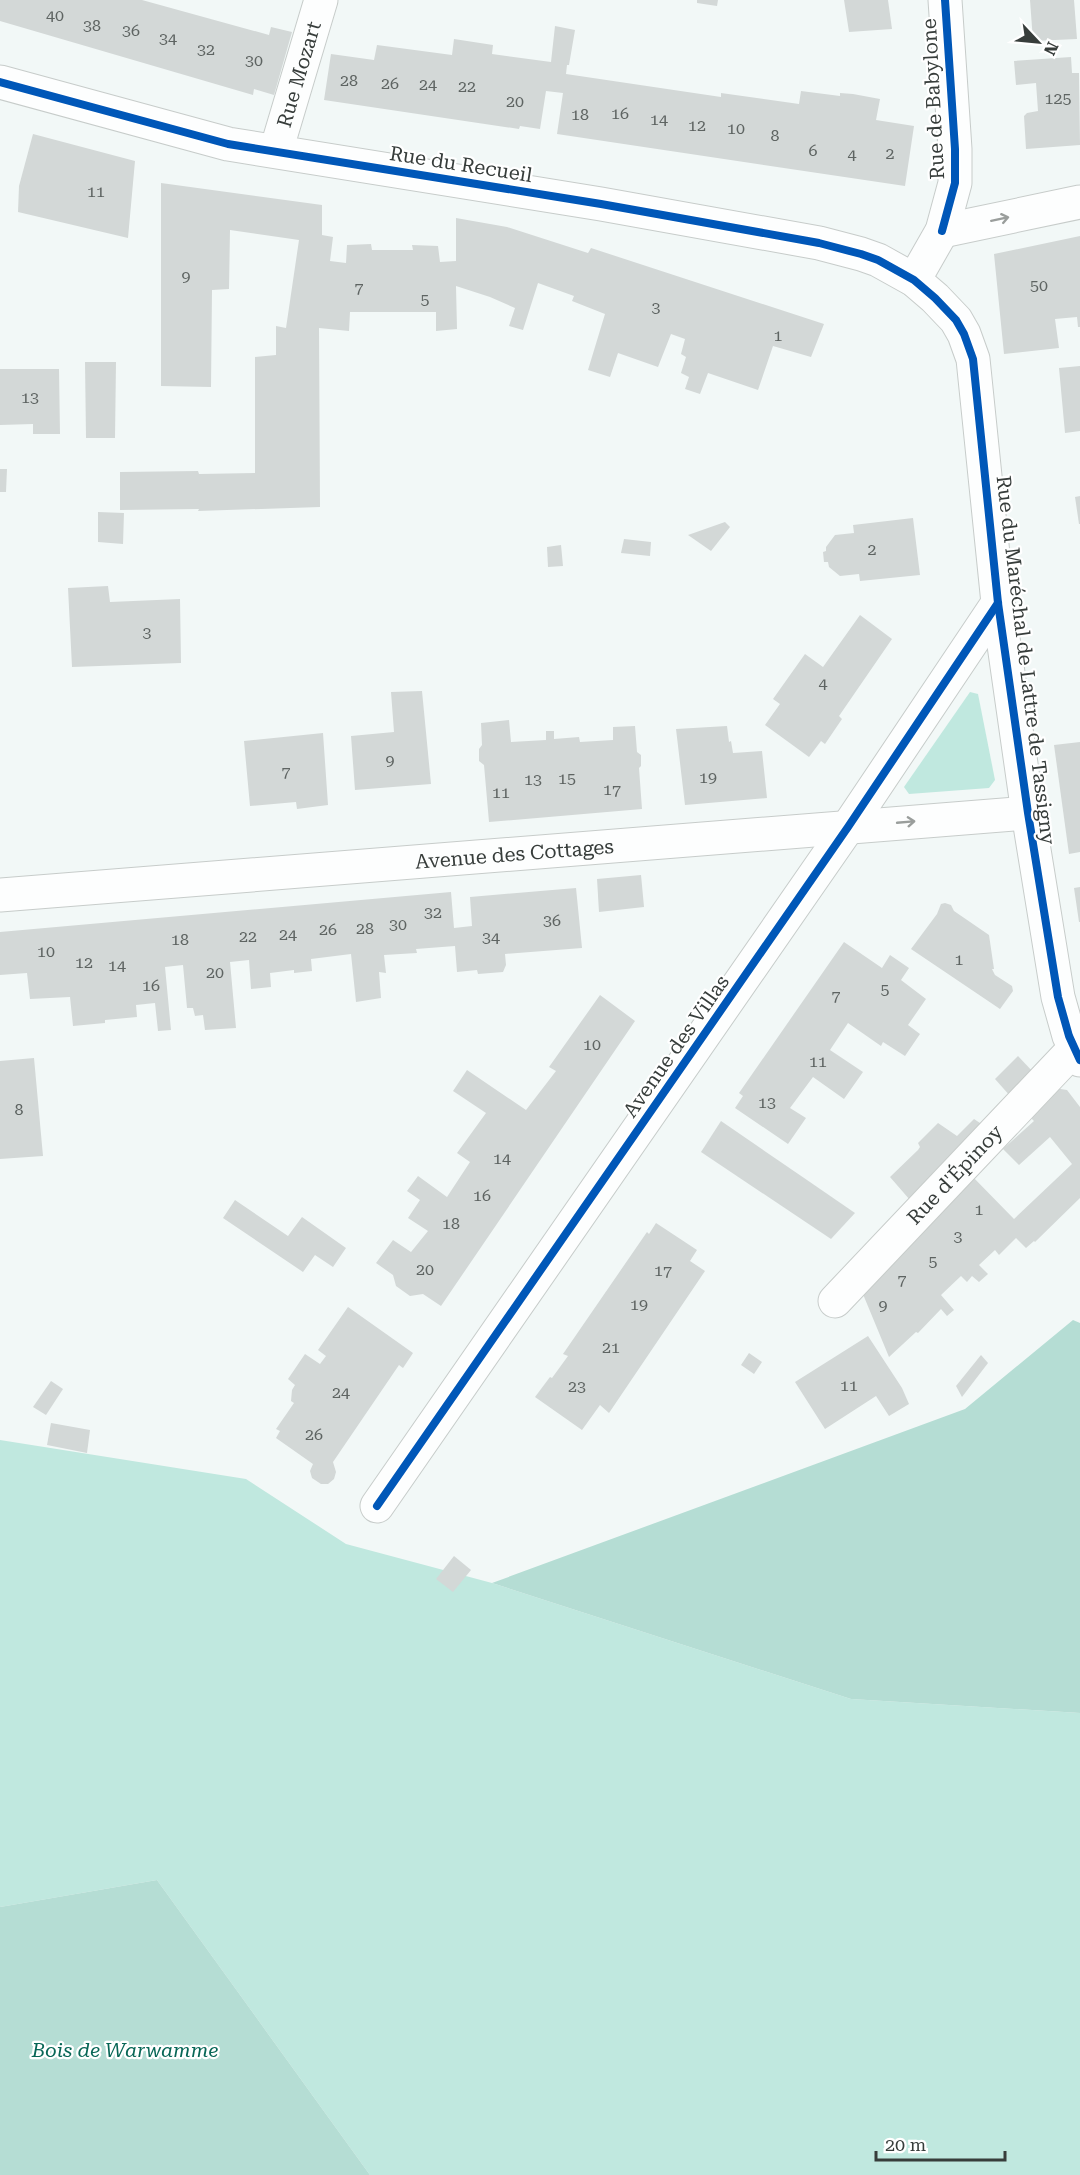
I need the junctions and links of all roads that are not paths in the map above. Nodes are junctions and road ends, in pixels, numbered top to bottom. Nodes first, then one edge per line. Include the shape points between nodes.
1 (321, 0) edge
2 (945, 0) edge
3 (0, 82) edge
4 (276, 151) junction
5 (1080, 202) edge
6 (942, 231) junction
7 (914, 280) junction
8 (998, 603) junction
9 (1028, 813) junction
10 (848, 827) junction
11 (0, 895) edge
12 (1077, 1054) edge
13 (835, 1301) dead end
14 (377, 1506) dead end

1 - 4 street, Rue Mozart
2 - 6 street, Rue de Babylone via 955,183
3 - 4 street, Rue du Recueil via 228,144
4 - 7 street, Rue du Recueil via 819,243 878,260
6 -> 5 street
6 - 7 street, Rue de Babylone
7 - 8 street, Rue du Maréchal de Lattre de Tassigny via 956,320 973,359
8 - 9 street, Rue du Maréchal de Lattre de Tassigny
8 - 10 street, Avenue des Villas
10 -> 9 street, Avenue des Cottages
9 - 12 street, Rue du Maréchal de Lattre de Tassigny via 1056,987
10 - 11 street, Avenue des Cottages
10 - 14 street, Avenue des Villas
12 - 13 street, Rue d'Épinoy

